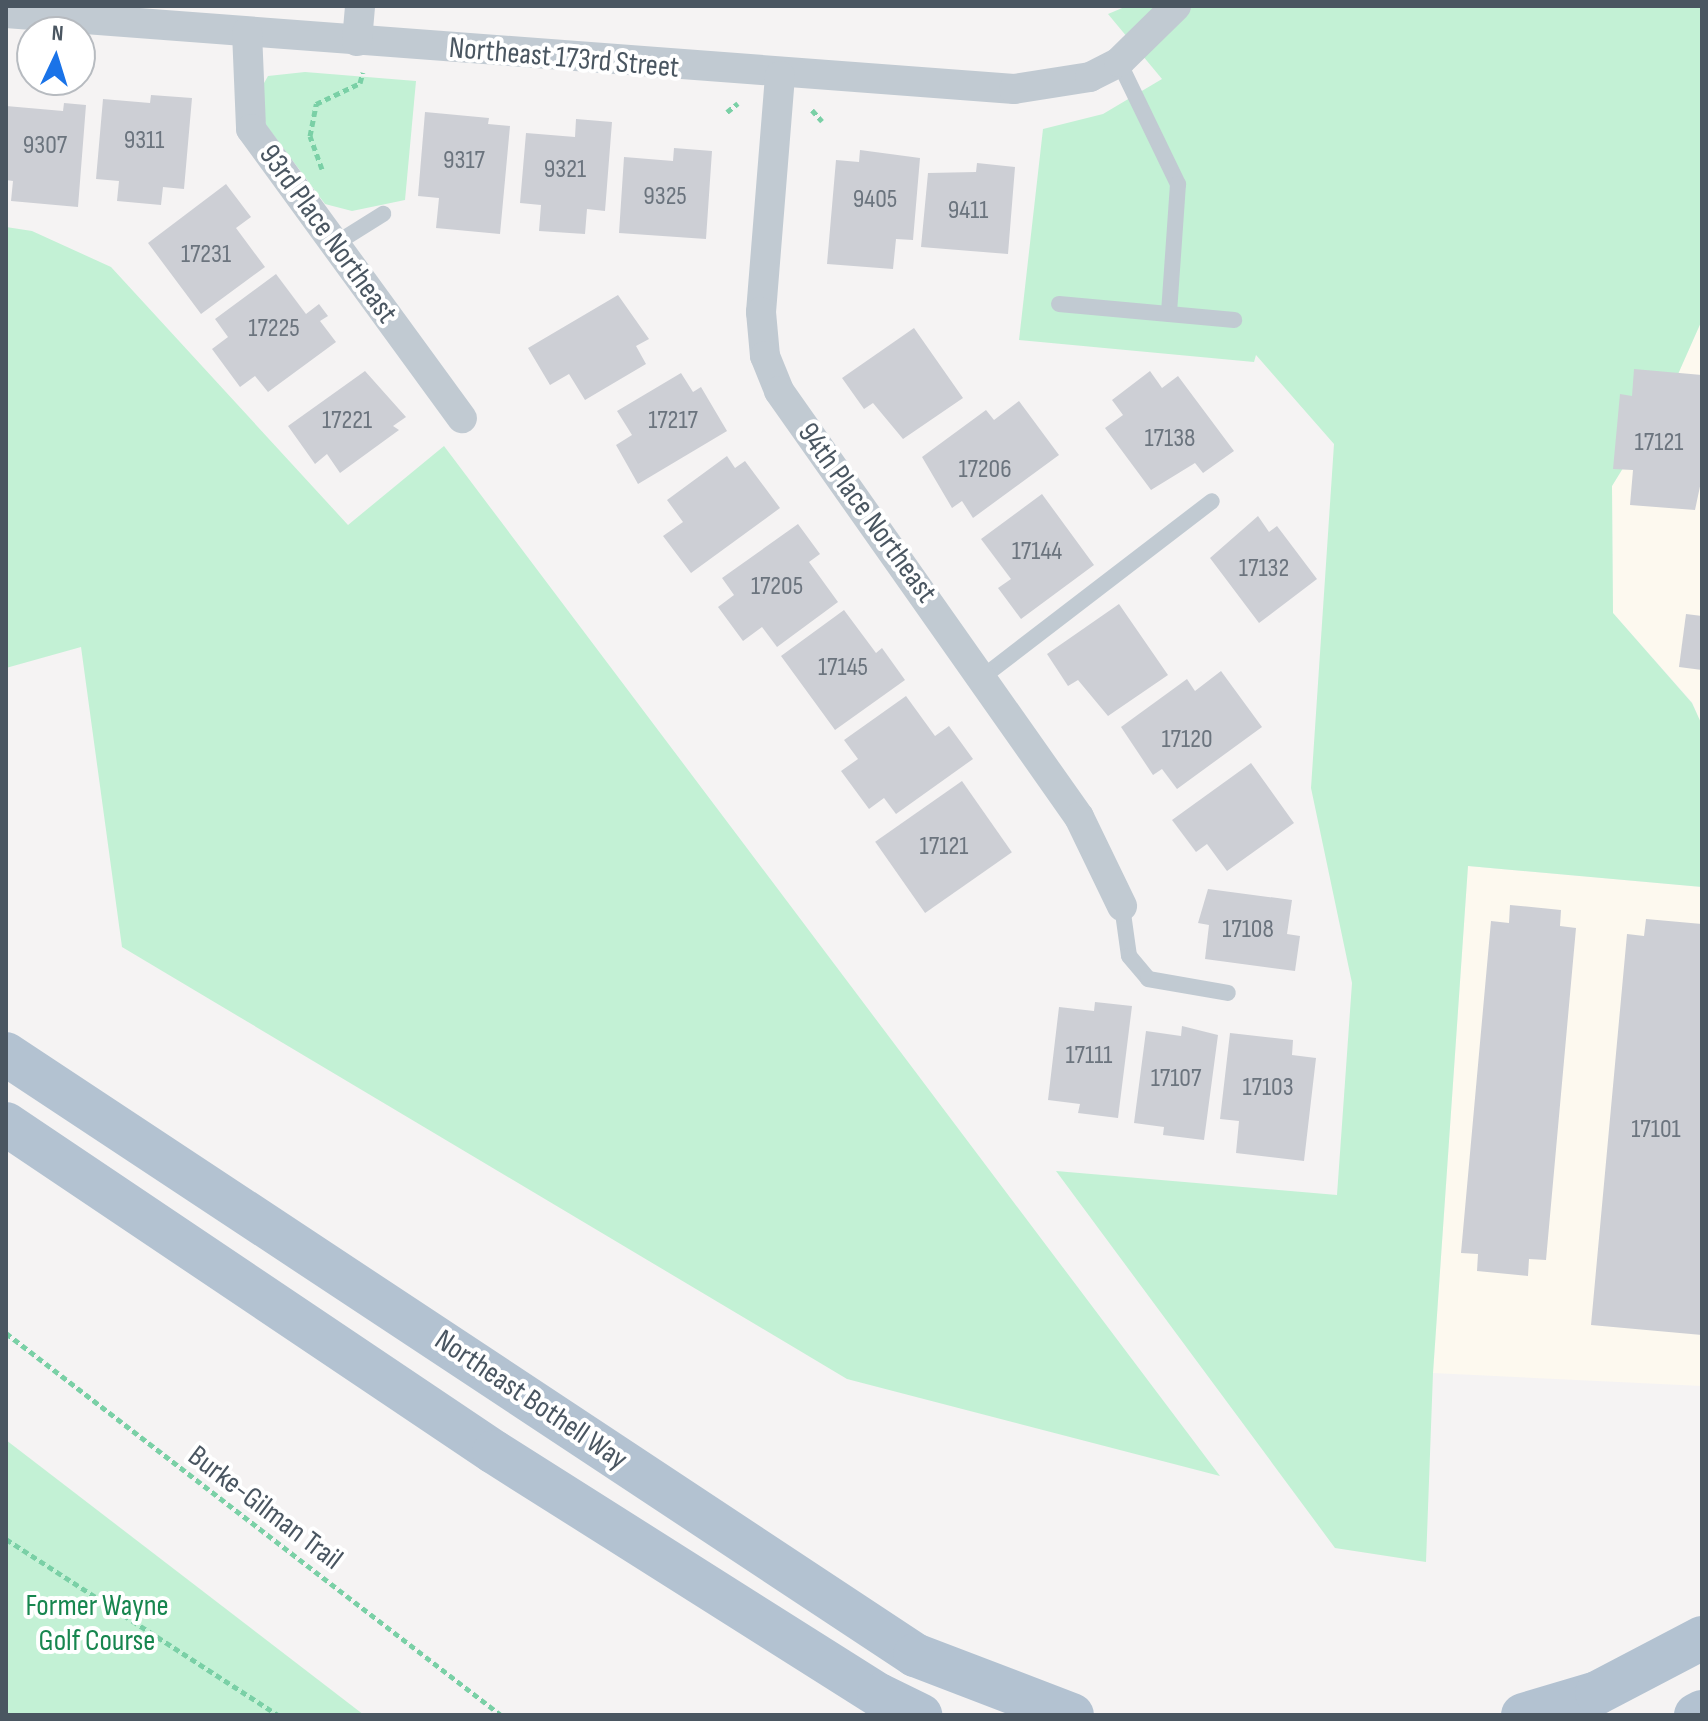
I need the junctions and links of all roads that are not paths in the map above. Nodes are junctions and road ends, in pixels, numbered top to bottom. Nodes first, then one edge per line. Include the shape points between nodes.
1 (360, 6) edge
2 (1176, 6) edge
3 (6, 13) edge
4 (247, 32) junction
5 (357, 41) junction
6 (1119, 62) junction
7 (780, 76) junction
8 (383, 214) dead end
9 (335, 244) junction
10 (1059, 304) dead end
11 (1169, 314) junction
12 (1234, 320) dead end
13 (462, 418) dead end
14 (1212, 501) dead end
15 (984, 676) junction
16 (1122, 906) joint
17 (1228, 993) dead end
18 (6, 1054) edge
19 (6, 1124) edge
20 (229, 1272) junction
21 (474, 1362) junction
22 (1702, 1638) edge
23 (1702, 1712) edge
24 (920, 1715) edge
25 (1072, 1715) edge
26 (1523, 1715) edge
27 (1696, 1715) edge

1 - 5 street
2 - 6 street
3 - 4 street, Northeast 173rd Street
4 - 5 street, Northeast 173rd Street
4 - 9 street, 93rd Place Northeast via 251,129
5 - 7 street, Northeast 173rd Street
6 - 7 street, Northeast 173rd Street via 1090,77 1014,89
6 - 11 lane via 1178,184
7 - 15 street, 94th Place Northeast via 761,312 765,356 779,391
8 - 9 lane
9 - 13 street, 93rd Place Northeast
10 - 11 lane
11 - 12 lane
14 - 15 lane
15 - 16 street, 94th Place Northeast via 1079,817
16 - 17 lane via 1129,956 1148,979
18 - 21 main road, Northeast Bothell Way
19 - 20 main road, Northeast Bothell Way
20 - 21 main road via 275,1281 444,1386 459,1384
20 - 24 main road, Northeast Bothell Way via 494,1452 865,1687
21 - 25 main road, Northeast Bothell Way via 915,1655
22 - 26 main road via 1597,1693
23 - 27 main road

